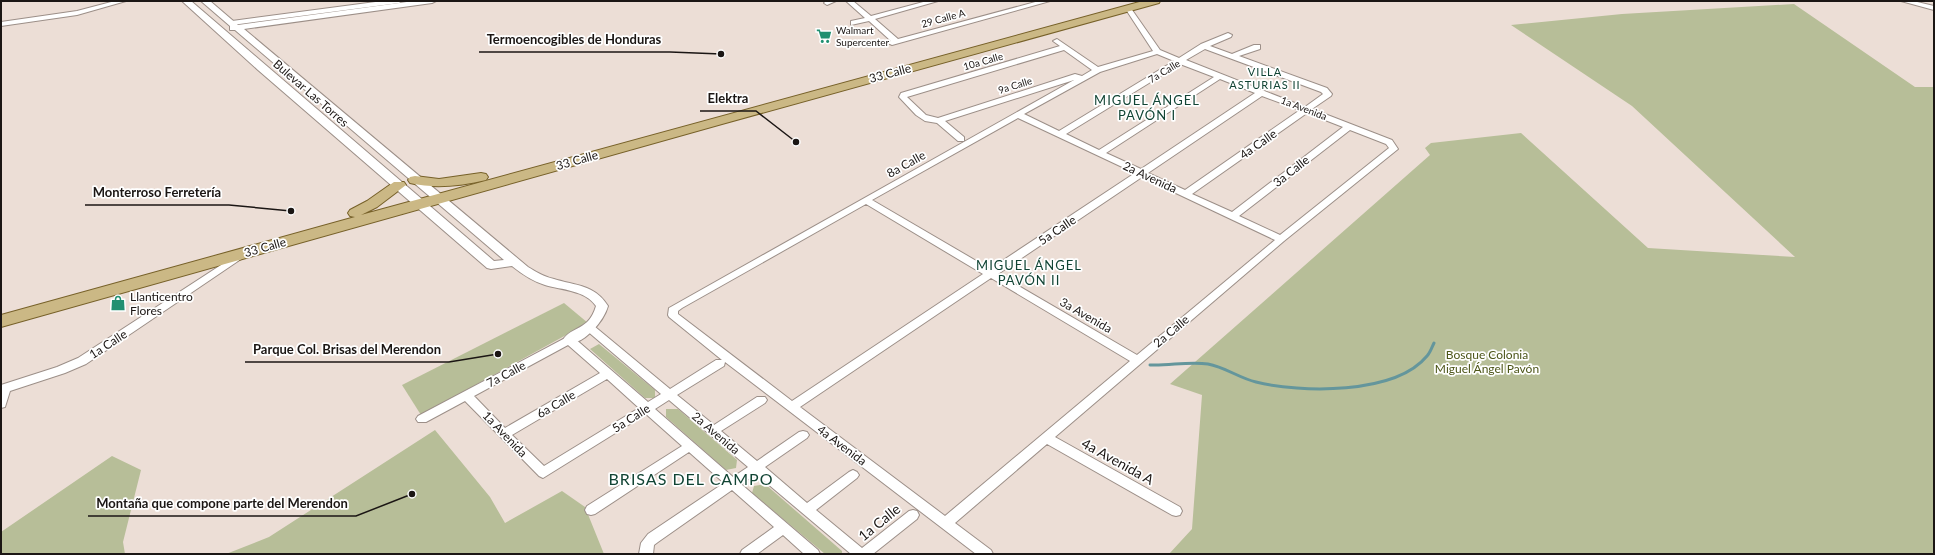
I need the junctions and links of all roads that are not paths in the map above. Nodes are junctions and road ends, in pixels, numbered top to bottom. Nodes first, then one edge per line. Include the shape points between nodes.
1 (123, 1) edge
2 (187, 1) edge
3 (205, 1) edge
4 (399, 1) edge
5 (432, 1) edge
6 (849, 1) edge
7 (935, 1) edge
8 (1046, 1) edge
9 (1154, 1) edge
10 (1907, 1) edge
11 (1123, 4) edge
12 (1934, 8) edge
13 (870, 18) junction
14 (208, 21) junction
15 (854, 23) dead end
16 (1, 24) edge
17 (235, 25) junction
18 (1228, 35) dead end
19 (1057, 41) dead end
20 (1204, 46) junction
21 (1066, 47) junction
22 (1257, 47) dead end
23 (1157, 52) junction
24 (1233, 56) junction
25 (1180, 61) junction
26 (1097, 70) junction
27 (1220, 76) junction
28 (1262, 92) junction
29 (1307, 109) junction
30 (1019, 115) junction
31 (939, 120) junction
32 (1349, 126) junction
33 (1060, 134) junction
34 (961, 140) dead end
35 (1389, 142) joint
36 (1100, 153) junction
37 (1142, 173) junction
38 (481, 177) junction
39 (415, 180) junction
40 (400, 185) junction
41 (1186, 194) junction
42 (425, 198) junction
43 (865, 200) junction
44 (355, 213) junction
45 (1233, 216) junction
46 (1281, 239) junction
47 (245, 253) junction
48 (513, 262) junction
49 (990, 274) junction
50 (1, 310) edge
51 (673, 310) joint
52 (1, 321) edge
53 (590, 328) junction
54 (569, 340) junction
55 (1137, 360) junction
56 (720, 363) dead end
57 (607, 374) junction
58 (3, 389) edge
59 (669, 394) junction
60 (466, 395) junction
61 (761, 400) dead end
62 (1, 404) edge
63 (792, 407) junction
64 (647, 409) junction
65 (422, 419) dead end
66 (713, 431) junction
67 (504, 434) junction
68 (803, 435) dead end
69 (1046, 438) junction
70 (690, 446) junction
71 (756, 467) junction
72 (543, 474) joint
73 (853, 475) dead end
74 (732, 484) junction
75 (591, 510) dead end
76 (807, 510) junction
77 (1176, 511) dead end
78 (913, 514) dead end
79 (945, 524) junction
80 (783, 528) junction
81 (646, 551) edge
82 (747, 554) edge
83 (813, 554) edge
84 (860, 554) edge
85 (864, 554) edge
86 (986, 554) edge

1 - 16 street via 82,12
2 - 14 street, Bulevar Las Torres
3 - 17 street, Bulevar Las Torres
4 - 17 street
5 - 17 street
6 - 13 street
7 - 13 street
8 - 13 street, 29 Calle A via 894,42
9 - 11 main road, 33 Calle
10 - 12 street
11 - 23 street
11 - 38 main road, 33 Calle
11 - 42 main road, 33 Calle
13 - 15 street
14 - 17 street via 224,28
14 - 40 street, Bulevar Las Torres via 278,84
17 - 39 street, Bulevar Las Torres
18 - 20 street, 7a Calle
19 - 21 street
20 - 24 street
20 - 25 street, 7a Calle
21 - 26 street
21 - 31 street, 10a Calle via 907,93 902,97 923,118
22 - 24 street
23 - 25 street, 1a Avenida
23 - 26 street, 8a Calle
24 - 29 street, 4a Calle via 1327,92 1328,94
25 - 27 street, 1a Avenida
25 - 33 street, 7a Calle
26 - 30 street, 8a Calle
26 - 31 street, 9a Calle
27 - 28 street, 1a Avenida
27 - 36 street
28 - 29 street, 1a Avenida
28 - 37 street, 5a Calle
29 - 32 street, 1a Avenida
29 - 41 street, 4a Calle
30 - 33 street, 2a Avenida
30 - 43 street, 8a Calle
31 - 34 street
32 - 35 street, 1a Avenida
32 - 45 street, 3a Calle
33 - 36 street, 2a Avenida
35 - 46 street, 2a Calle via 1394,149
36 - 37 street, 2a Avenida
37 - 41 street, 2a Avenida
37 - 49 street, 5a Calle
38 - 39 main road via 439,183
38 - 42 main road, 33 Calle
39 - 40 street
39 - 42 street, Bulevar Las Torres
40 - 42 street, Bulevar Las Torres
40 - 44 main road
41 - 45 street, 2a Avenida
42 - 44 main road, 33 Calle
42 - 47 main road, 33 Calle
42 - 48 street
42 - 48 street via 491,265
43 - 49 street, 3a Avenida
43 - 51 street, 8a Calle
44 - 50 main road, 33 Calle
45 - 46 street, 2a Avenida
46 - 55 street, 2a Calle
47 - 52 main road, 33 Calle
47 - 58 street, 1a Calle via 82,361
48 - 53 street via 535,277 595,296 602,306 600,315
49 - 55 street, 3a Avenida
49 - 63 street, 5a Calle
51 - 63 street, 4a Avenida via 673,315 698,336
53 - 54 street, 7a Calle
53 - 59 street, 2a Avenida
54 - 57 street
54 - 60 street, 7a Calle
55 - 69 street, 2a Calle
56 - 59 street, 5a Calle
57 - 64 street
57 - 67 street, 6a Calle
58 - 62 street
59 - 64 street, 5a Calle
59 - 66 street, 2a Avenida
60 - 65 street, 7a Calle
60 - 67 street, 1a Avenida
61 - 66 street
63 - 79 street, 4a Avenida
64 - 70 street
64 - 72 street, 5a Calle
66 - 71 street, 2a Avenida
67 - 72 street, 1a Avenida
68 - 71 street
69 - 77 street, 4a Avenida A
69 - 79 street, 2a Calle
70 - 74 street
70 - 75 street
71 - 74 street
71 - 76 street, 2a Avenida
73 - 76 street
74 - 80 street
74 - 81 street via 653,538 648,543
76 - 84 street, 2a Avenida
78 - 85 street, 1a Calle
79 - 86 street, 4a Avenida
80 - 82 street
80 - 83 street

